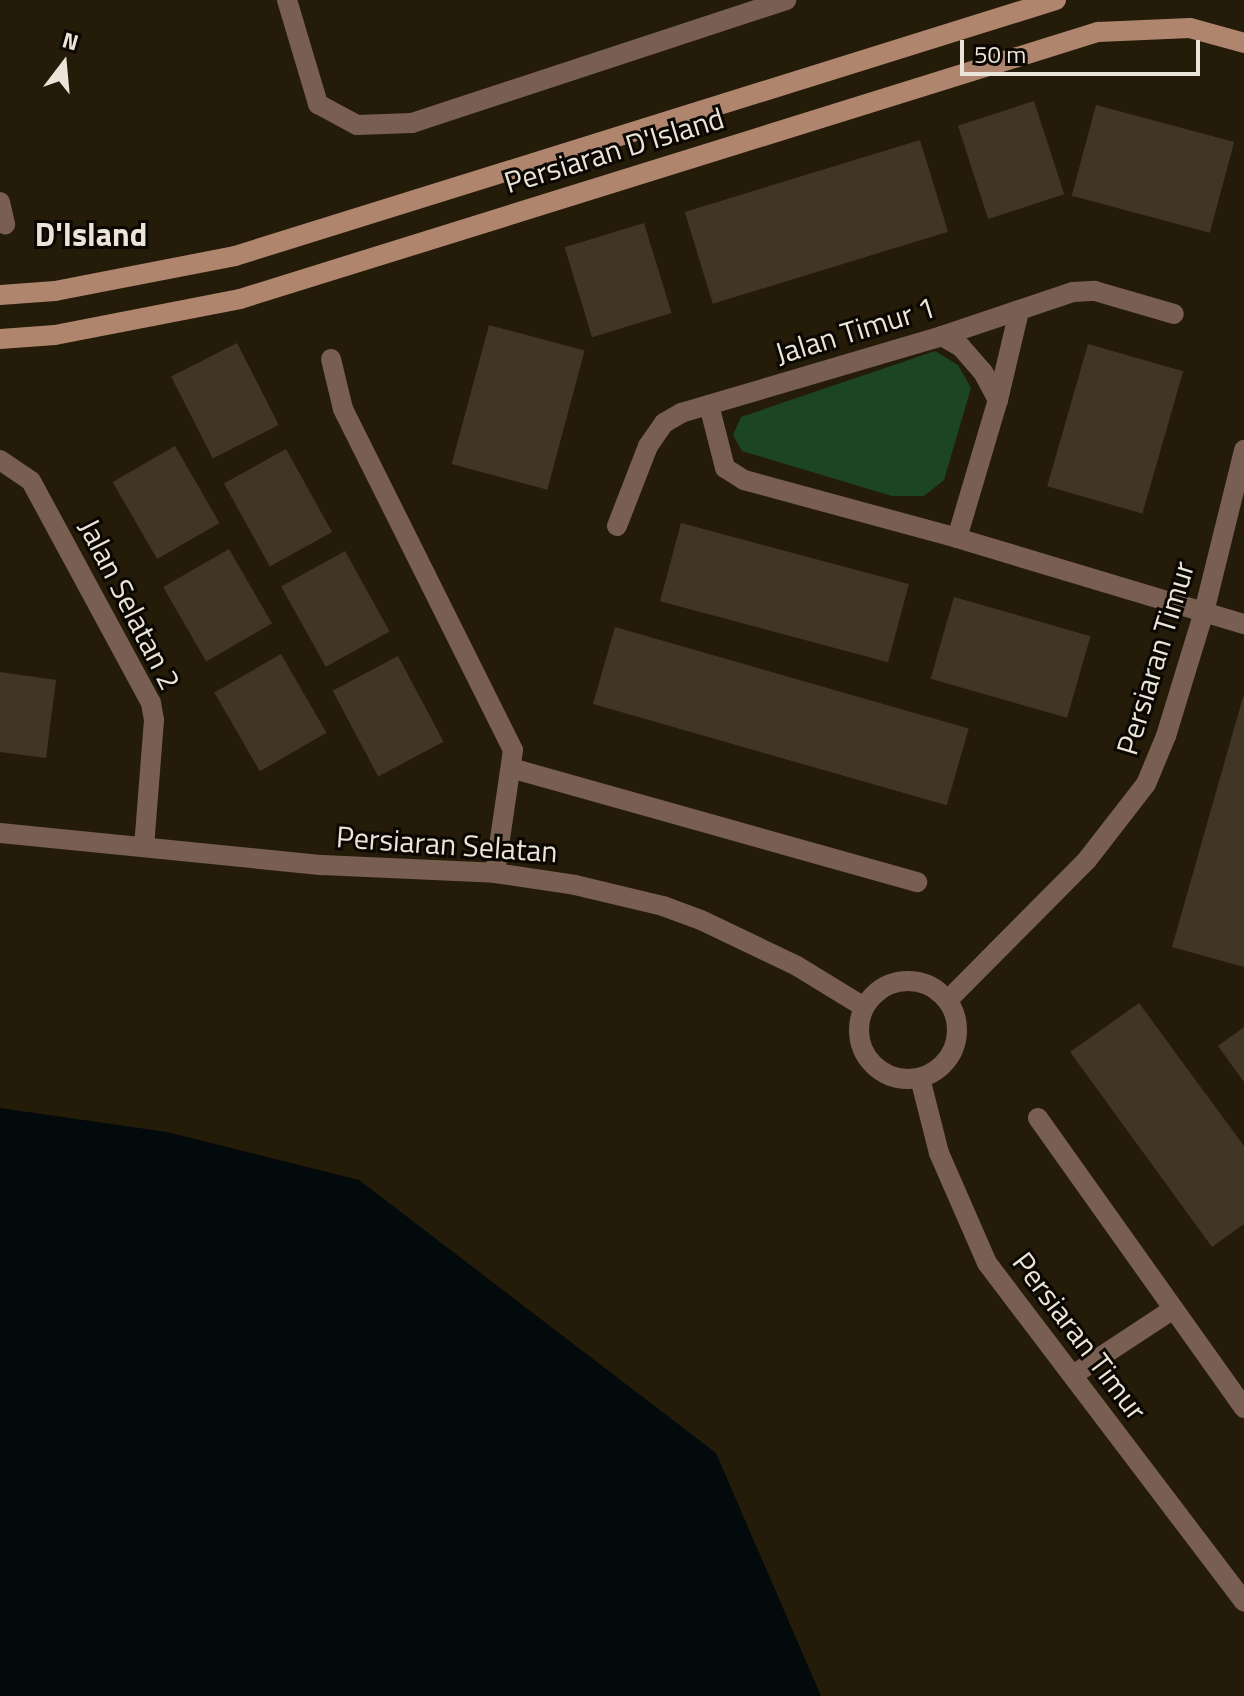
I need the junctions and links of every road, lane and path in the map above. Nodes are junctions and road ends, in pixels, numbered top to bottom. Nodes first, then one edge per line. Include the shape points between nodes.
1 (287, 0) edge
2 (786, 0) edge
3 (1056, 0) edge
4 (1244, 43) edge
5 (0, 202) edge
6 (5, 224) dead end
7 (0, 295) edge
8 (1019, 311) junction
9 (1174, 314) dead end
10 (942, 336) junction
11 (0, 339) edge
12 (331, 359) dead end
13 (998, 400) junction
14 (709, 405) junction
15 (1244, 450) edge
16 (0, 460) edge
17 (617, 526) dead end
18 (957, 538) junction
19 (1204, 612) junction
20 (1244, 624) edge
21 (511, 768) junction
22 (0, 833) edge
23 (144, 846) junction
24 (495, 873) junction
25 (917, 882) dead end
26 (948, 1000) junction
27 (864, 1007) junction
28 (920, 1078) junction
29 (1038, 1118) dead end
30 (1172, 1310) junction
31 (1073, 1375) junction
32 (1244, 1408) edge
33 (1244, 1602) edge

1 - 2 street via 318,104 357,125 412,123
3 - 7 street, Persiaran D'Island via 235,256 55,291
4 - 11 street, Persiaran D'Island via 1190,28 1098,32 240,299 55,335
5 - 6 street
8 - 9 street, Jalan Timur 1 via 1073,292 1095,291
8 - 10 street, Jalan Timur 1
8 - 13 street
10 - 13 street via 961,347 983,372
10 - 14 street, Jalan Timur 1
12 - 21 street via 343,409 508,739
13 - 18 street
14 - 17 street, Jalan Timur 1 via 664,423 648,446
14 - 18 street via 725,468 744,480
15 - 19 street, Persiaran Timur
16 - 23 street, Jalan Selatan 2 via 31,481 151,703
18 - 19 street
19 - 20 street
19 - 26 street, Persiaran Timur via 1146,784 1087,860
21 - 24 street
21 - 25 street
22 - 23 street, Persiaran Selatan
23 - 24 street, Persiaran Selatan via 322,865
24 - 27 street, Persiaran Selatan via 587,887 701,920 786,960
26 - 27 street via 935,989 904,981 888,985
26 - 28 street via 958,1031 955,1047 935,1072
27 - 28 street via 859,1023 865,1054 888,1075
28 - 31 street, Persiaran Timur via 939,1153 987,1263
29 - 30 street
30 - 31 street
30 - 32 street
31 - 33 street, Persiaran Timur

